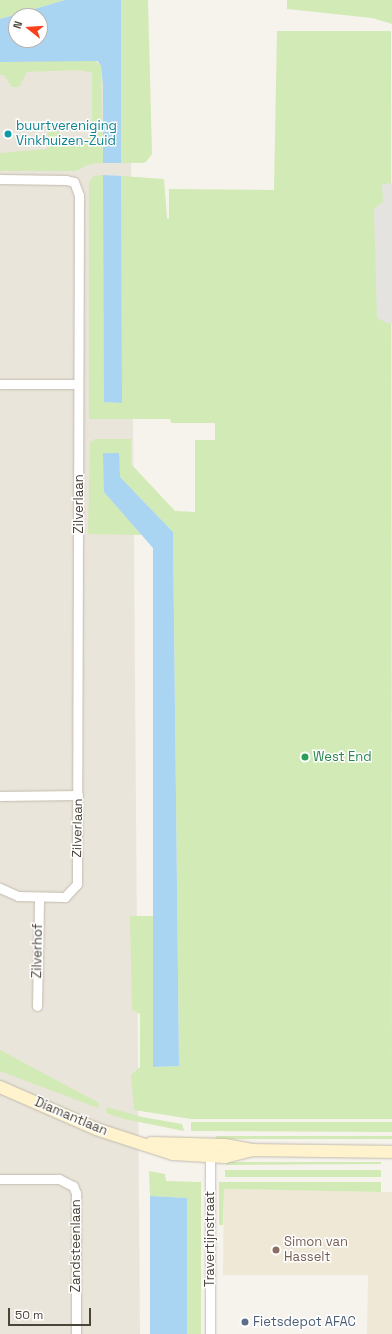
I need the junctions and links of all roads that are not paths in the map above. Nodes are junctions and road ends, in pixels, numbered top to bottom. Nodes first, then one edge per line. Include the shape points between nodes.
1 (0, 179) edge
2 (0, 384) edge
3 (78, 384) junction
4 (78, 795) junction
5 (0, 796) edge
6 (0, 888) edge
7 (38, 897) junction
8 (37, 1006) dead end
9 (0, 1086) edge
10 (210, 1150) junction
11 (390, 1150) edge
12 (0, 1179) edge
13 (76, 1334) edge
14 (210, 1334) edge

1 - 3 street, Zilverlaan via 66,180 74,182 78,188
2 - 3 street
3 - 4 street, Zilverlaan
4 - 5 street
4 - 7 street, Zilverlaan via 77,884 65,897
6 - 7 street via 18,896
7 - 8 street, Zilverhof
9 - 10 street, Diamantlaan via 96,1129 173,1154
10 - 11 street, Diamantlaan via 225,1157 254,1150
10 - 14 street, Travertijnstraat
12 - 13 street, Zandsteenlaan via 59,1179 73,1186 76,1193

